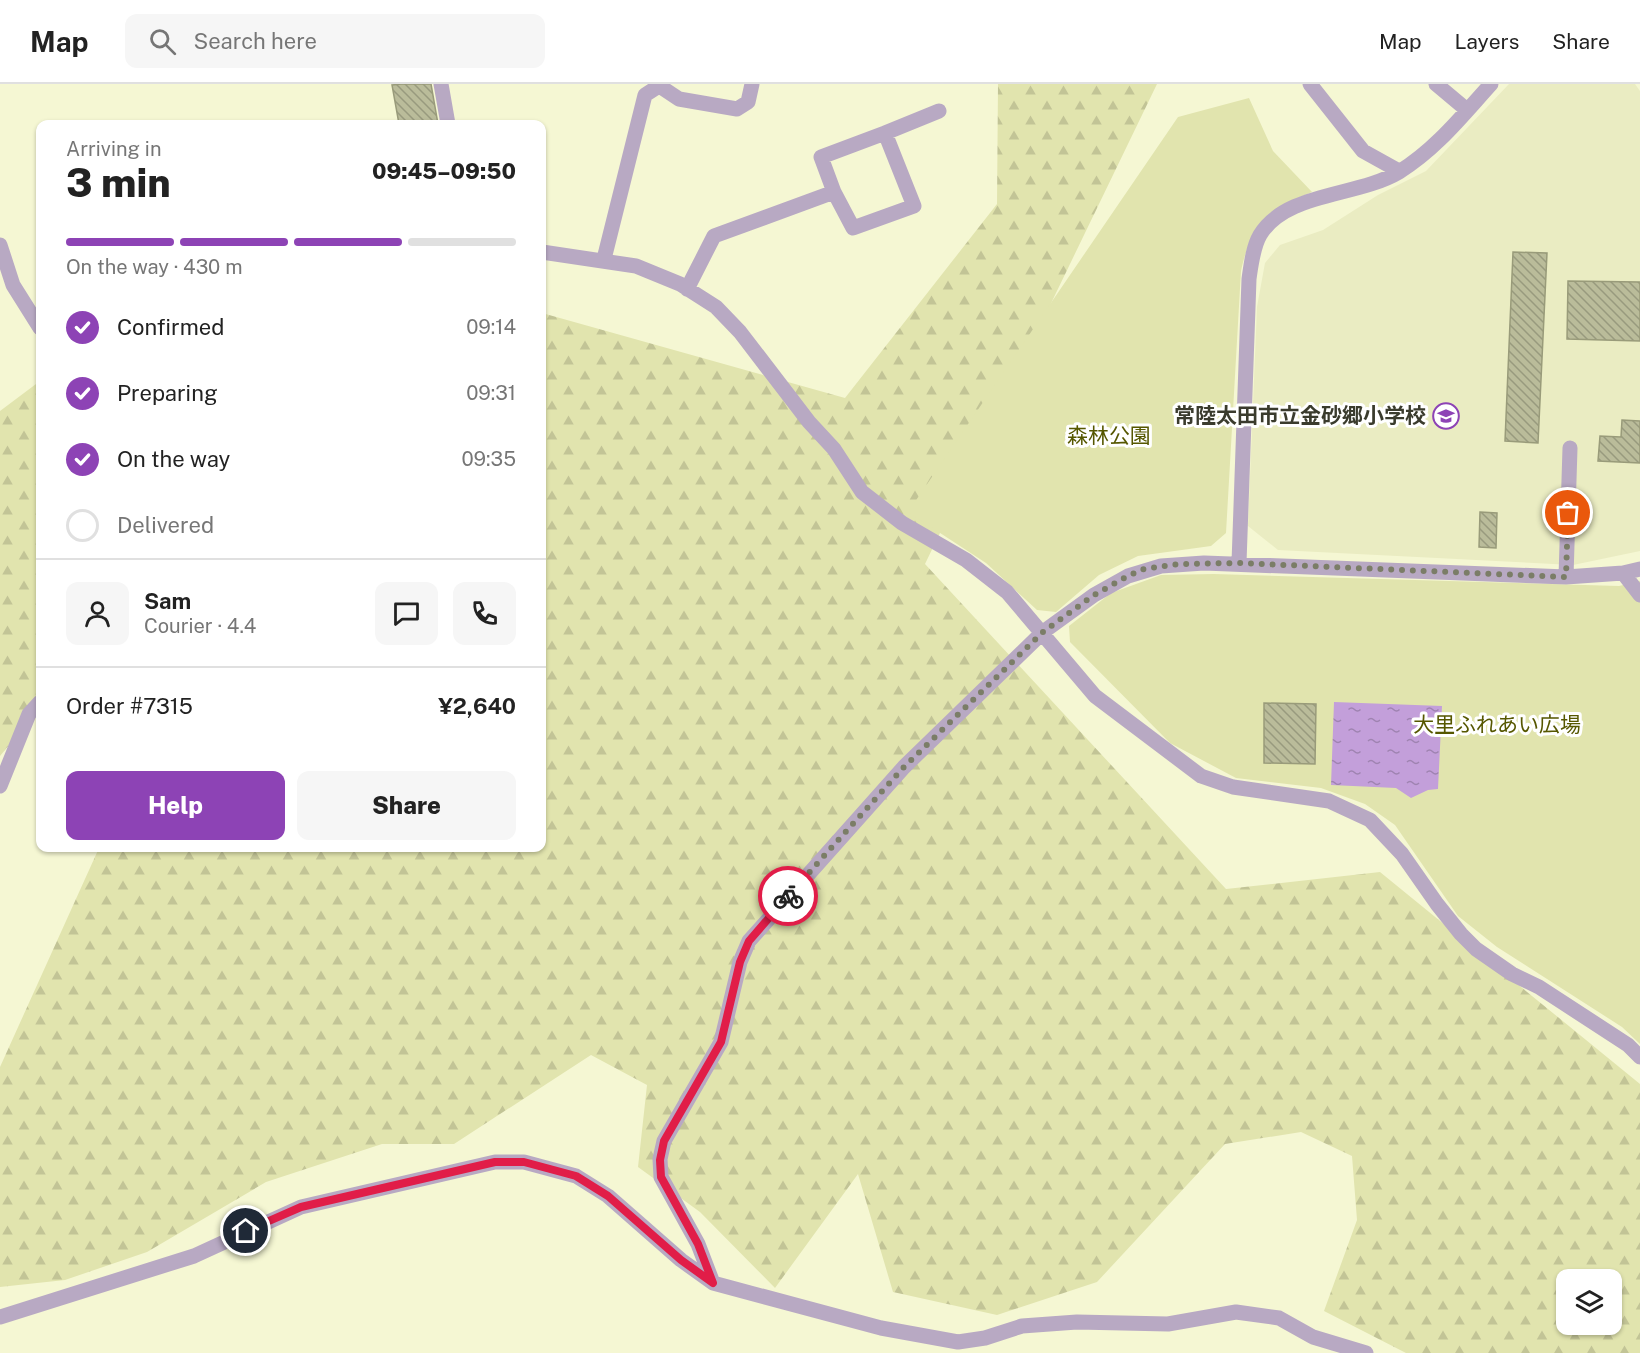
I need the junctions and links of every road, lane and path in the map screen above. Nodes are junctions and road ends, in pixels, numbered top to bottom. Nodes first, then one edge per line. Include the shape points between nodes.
1 (441, 84) edge
2 (752, 84) edge
3 (1310, 84) edge
4 (1436, 84) edge
5 (1491, 84) edge
6 (661, 85) edge
7 (1467, 110) junction
8 (939, 111) dead end
9 (447, 120) edge
10 (885, 133) junction
11 (1399, 171) junction
12 (834, 192) junction
13 (0, 245) edge
14 (546, 252) edge
15 (603, 259) junction
16 (3, 268) edge
17 (687, 289) junction
18 (36, 323) edge
19 (1570, 448) dead end
20 (1239, 563) junction
21 (1640, 569) edge
22 (1623, 573) junction
23 (1566, 577) junction
24 (1640, 595) edge
25 (1043, 632) junction
26 (36, 706) edge
27 (0, 786) edge
28 (1640, 1057) edge
29 (713, 1283) junction
30 (0, 1317) edge
31 (1366, 1353) edge

1 - 9 street
2 - 6 street via 748,102 736,109 679,99
3 - 11 street via 1363,152
4 - 7 street
5 - 7 street
6 - 15 street via 645,95
7 - 11 street via 1433,148
8 - 10 street
10 - 12 street via 821,157
10 - 12 street via 914,206 853,228
11 - 20 street via 1376,185 1292,207 1273,219 1260,234 1249,279
12 - 17 street via 714,236
13 - 16 street
14 - 15 street
15 - 17 street via 636,266
16 - 18 street
17 - 25 street via 716,307 740,332 834,449 862,492 902,523 966,560 1007,592
19 - 23 street
20 - 23 street
20 - 25 street via 1144,569 1113,584
21 - 22 street
22 - 23 street
22 - 24 street
25 - 28 street via 1095,696 1201,776 1233,788 1329,801 1371,820 1476,949 1628,1045
25 - 29 street via 904,767 749,941 721,1042 664,1141 660,1160 661,1177 698,1244
26 - 27 street via 29,714
29 - 30 street via 608,1196 576,1176 524,1162 495,1162 301,1207 194,1256
29 - 31 street via 935,1340 985,1338 1022,1326 1049,1323 1168,1324 1236,1312 1279,1318 1313,1337

